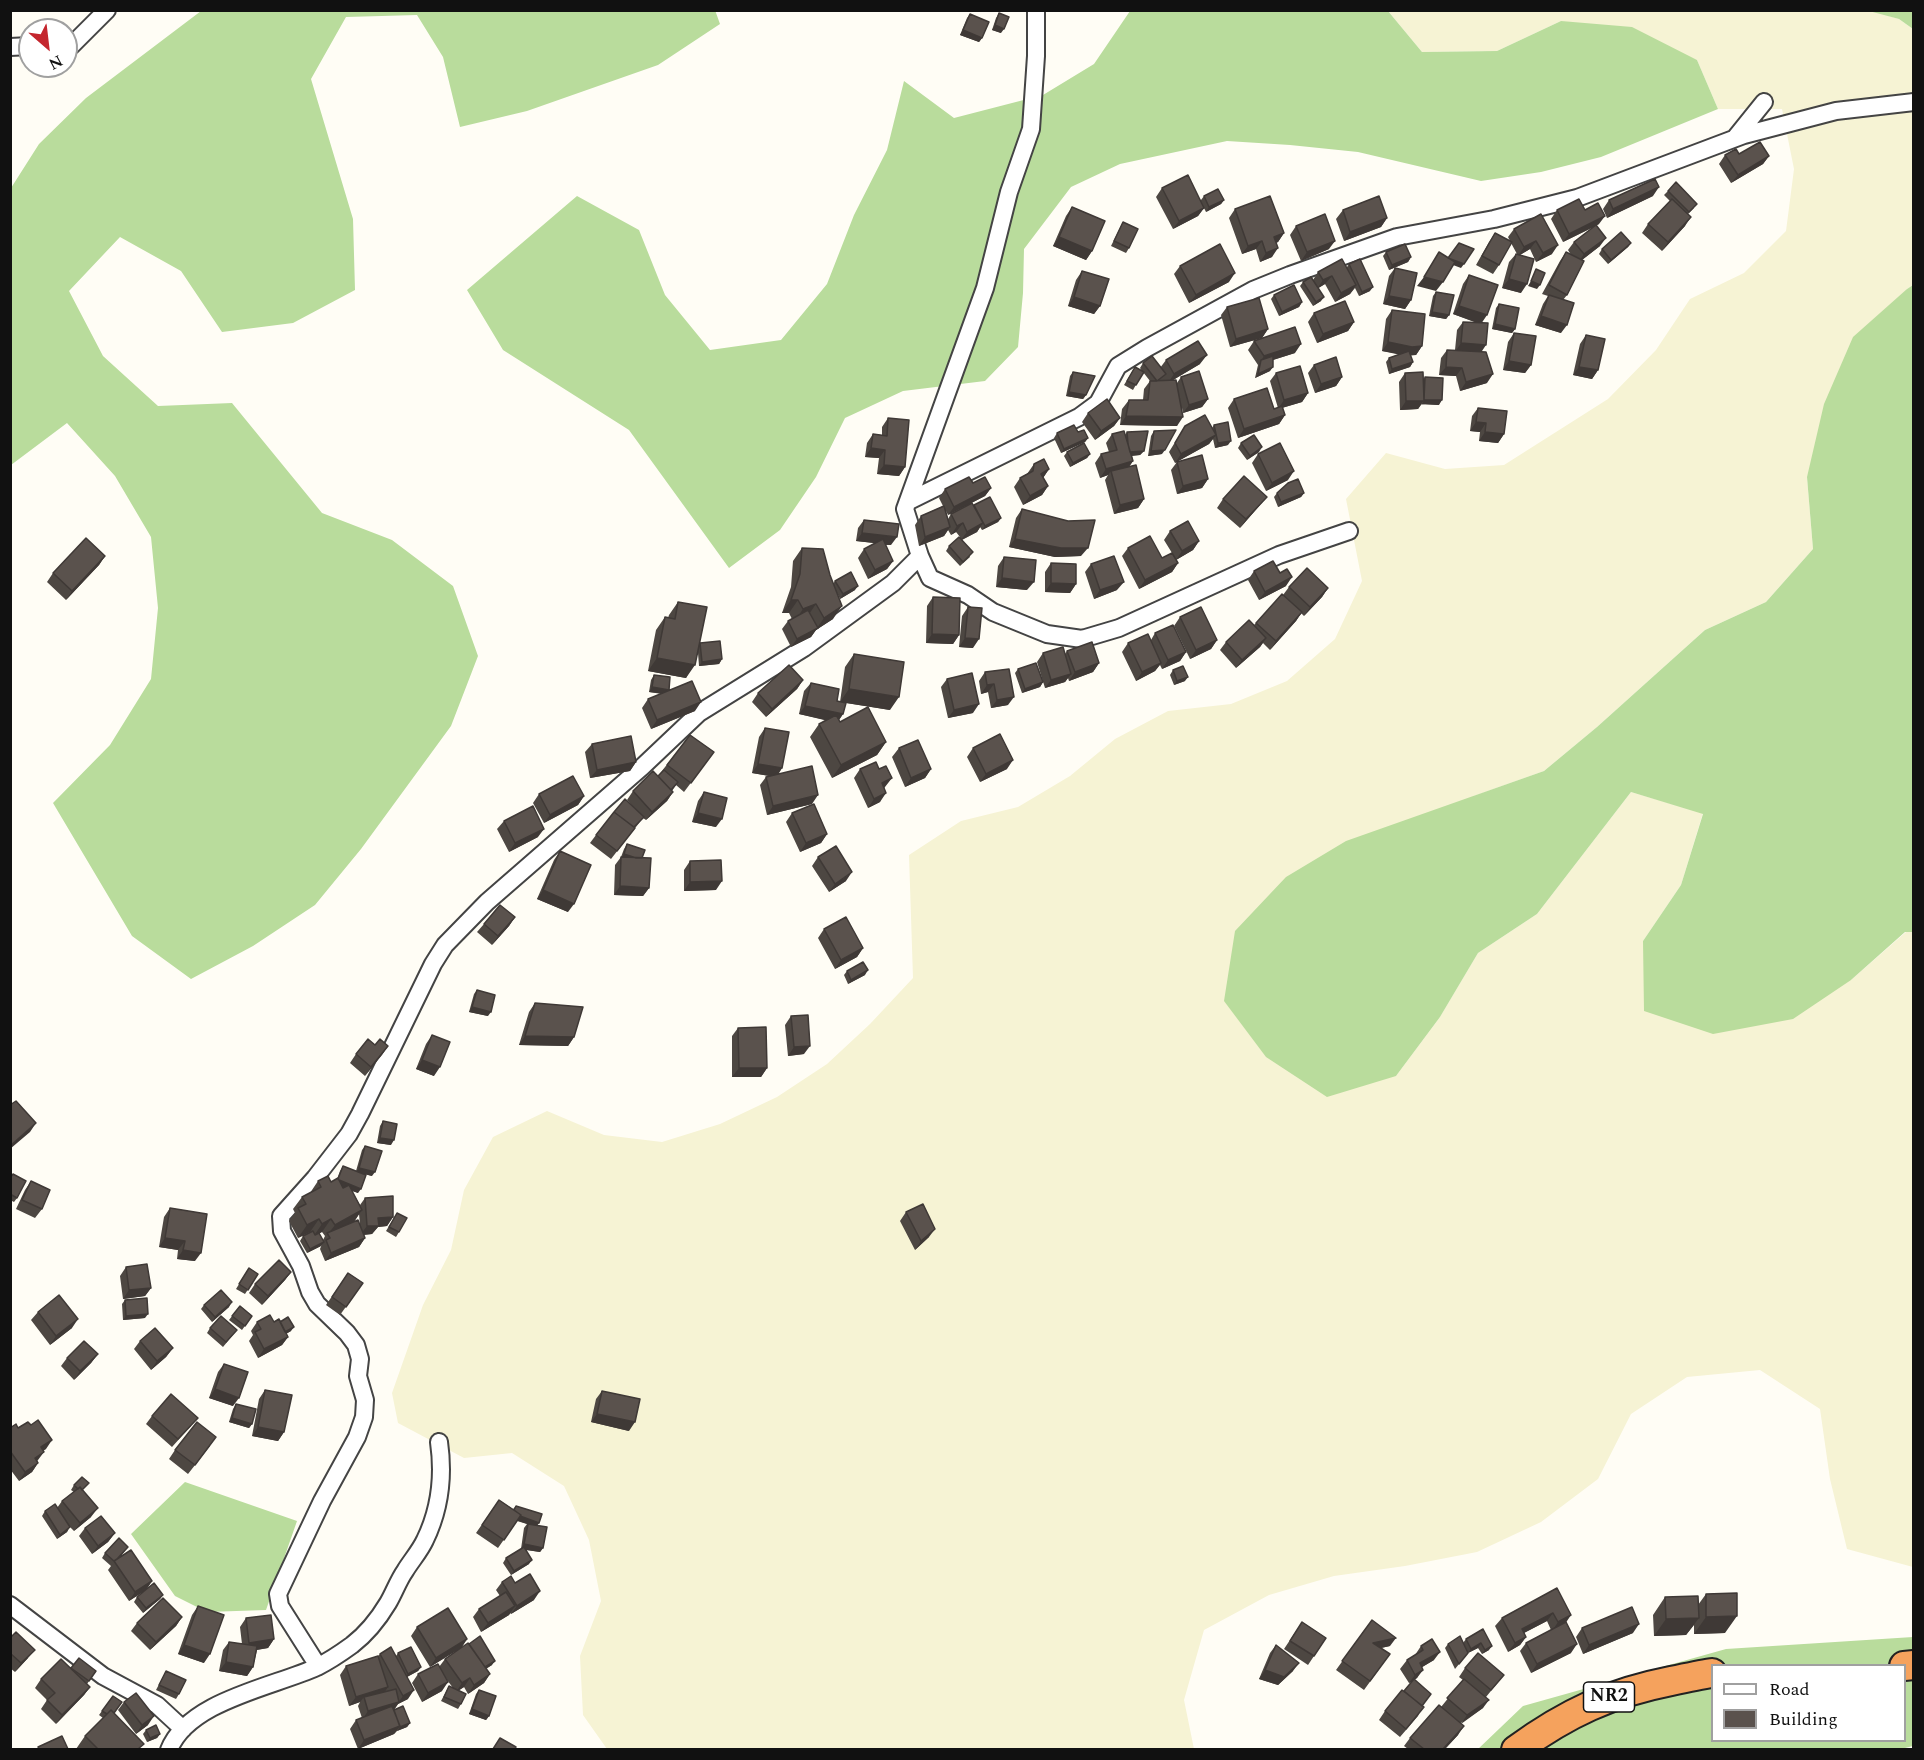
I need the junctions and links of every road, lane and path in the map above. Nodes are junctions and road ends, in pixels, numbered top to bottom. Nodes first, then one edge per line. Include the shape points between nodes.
1 (107, 10) edge
2 (1036, 10) edge
3 (78, 39) edge
4 (1764, 102) dead end
5 (1914, 102) edge
6 (1735, 138) junction
7 (909, 501) junction
8 (1349, 531) dead end
9 (920, 556) junction
10 (439, 1442) dead end
11 (10, 1605) edge
12 (318, 1666) junction
13 (1711, 1673) edge
14 (183, 1729) junction
15 (169, 1749) edge
16 (1516, 1749) edge

1 - 3 street
2 - 7 street via 1031,129 1009,192 985,288
4 - 6 street
5 - 6 street via 1836,111
6 - 7 street via 1576,198 1494,219 1397,237 1253,290 1118,366 1098,403 1079,417
7 - 9 street via 905,509
8 - 9 street via 1280,555 1119,628 1082,639 1047,634 993,612 968,595 930,578
9 - 12 street via 893,583 804,648 699,713 487,902 445,945 349,1134 281,1216 282,1232 310,1292 356,1345 360,1359 358,1376 365,1400 357,1437 278,1594 280,1606
10 - 12 street via 442,1468 438,1504 424,1541 372,1625 354,1644
11 - 14 street via 103,1676 157,1705
12 - 14 street via 212,1707
13 - 16 highway, NR2 via 1638,1687 1604,1699
14 - 15 street

